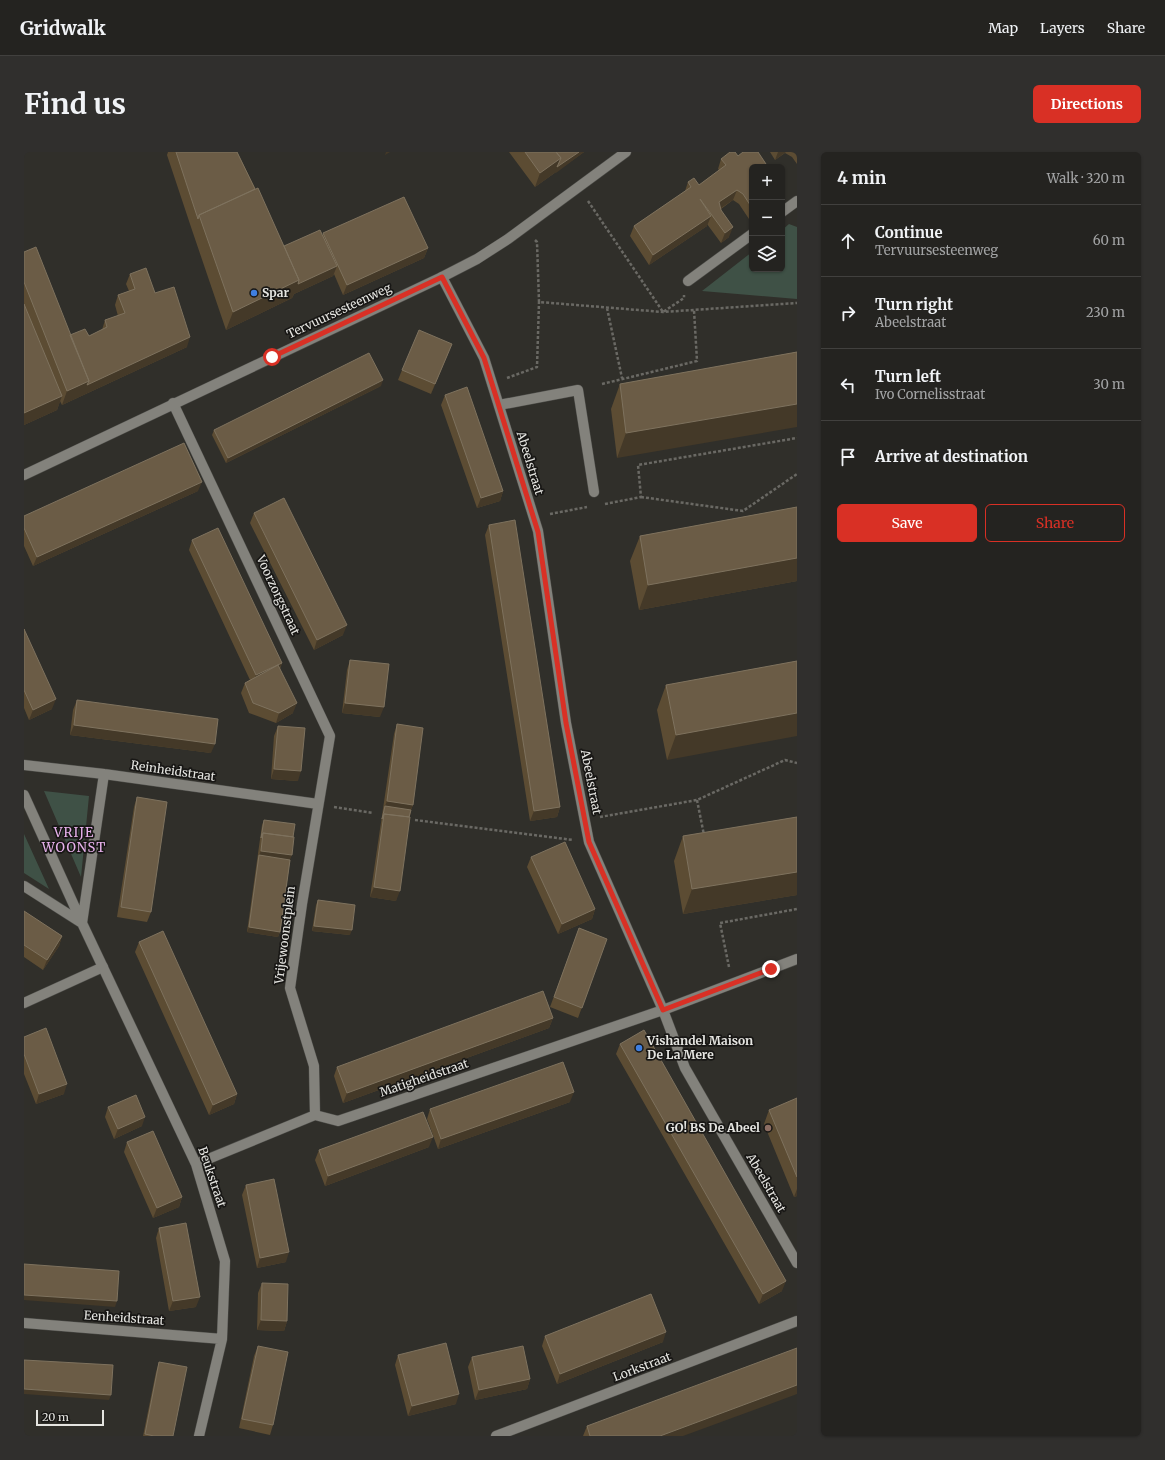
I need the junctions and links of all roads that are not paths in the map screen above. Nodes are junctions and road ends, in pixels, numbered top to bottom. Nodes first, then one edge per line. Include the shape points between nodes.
1 (626, 152) edge
2 (797, 201) edge
3 (785, 210) edge
4 (749, 236) edge
5 (442, 277) junction
6 (688, 280) road end
7 (173, 403) junction
8 (499, 405) junction
9 (24, 475) edge
10 (594, 492) dead end
11 (24, 765) edge
12 (104, 774) junction
13 (24, 795) edge
14 (318, 804) junction
15 (24, 886) edge
16 (82, 923) junction
17 (797, 959) edge
18 (103, 967) junction
19 (24, 1003) edge
20 (663, 1010) junction
21 (315, 1115) junction
22 (196, 1164) junction
23 (797, 1263) edge
24 (797, 1321) edge
25 (24, 1323) edge
26 (222, 1339) junction
27 (199, 1436) edge
28 (496, 1436) edge

1 - 5 street, Tervuursesteenweg via 508,240
2 - 3 street
4 - 6 street
5 - 7 street, Tervuursesteenweg
5 - 8 street, Abeelstraat via 484,358
7 - 9 street, Tervuursesteenweg
7 - 14 street, Voorzorgstraat via 330,736
8 - 10 street via 578,390
8 - 20 street, Abeelstraat via 538,532 566,723 589,842
11 - 12 street, Reinheidstraat
12 - 14 street, Reinheidstraat
12 - 16 street
13 - 16 street, Beukstraat
14 - 21 street, Vrijewoonstplein via 290,988 314,1066
15 - 16 street
16 - 18 street, Beukstraat
17 - 20 street, Matigheidstraat
18 - 19 street
18 - 22 street, Beukstraat
20 - 21 street, Matigheidstraat via 338,1121
20 - 23 street, Abeelstraat via 685,1068
21 - 22 street
22 - 26 street, Beukstraat via 225,1261
24 - 28 street, Lorkstraat
25 - 26 street, Eenheidstraat
26 - 27 street, Beukstraat

